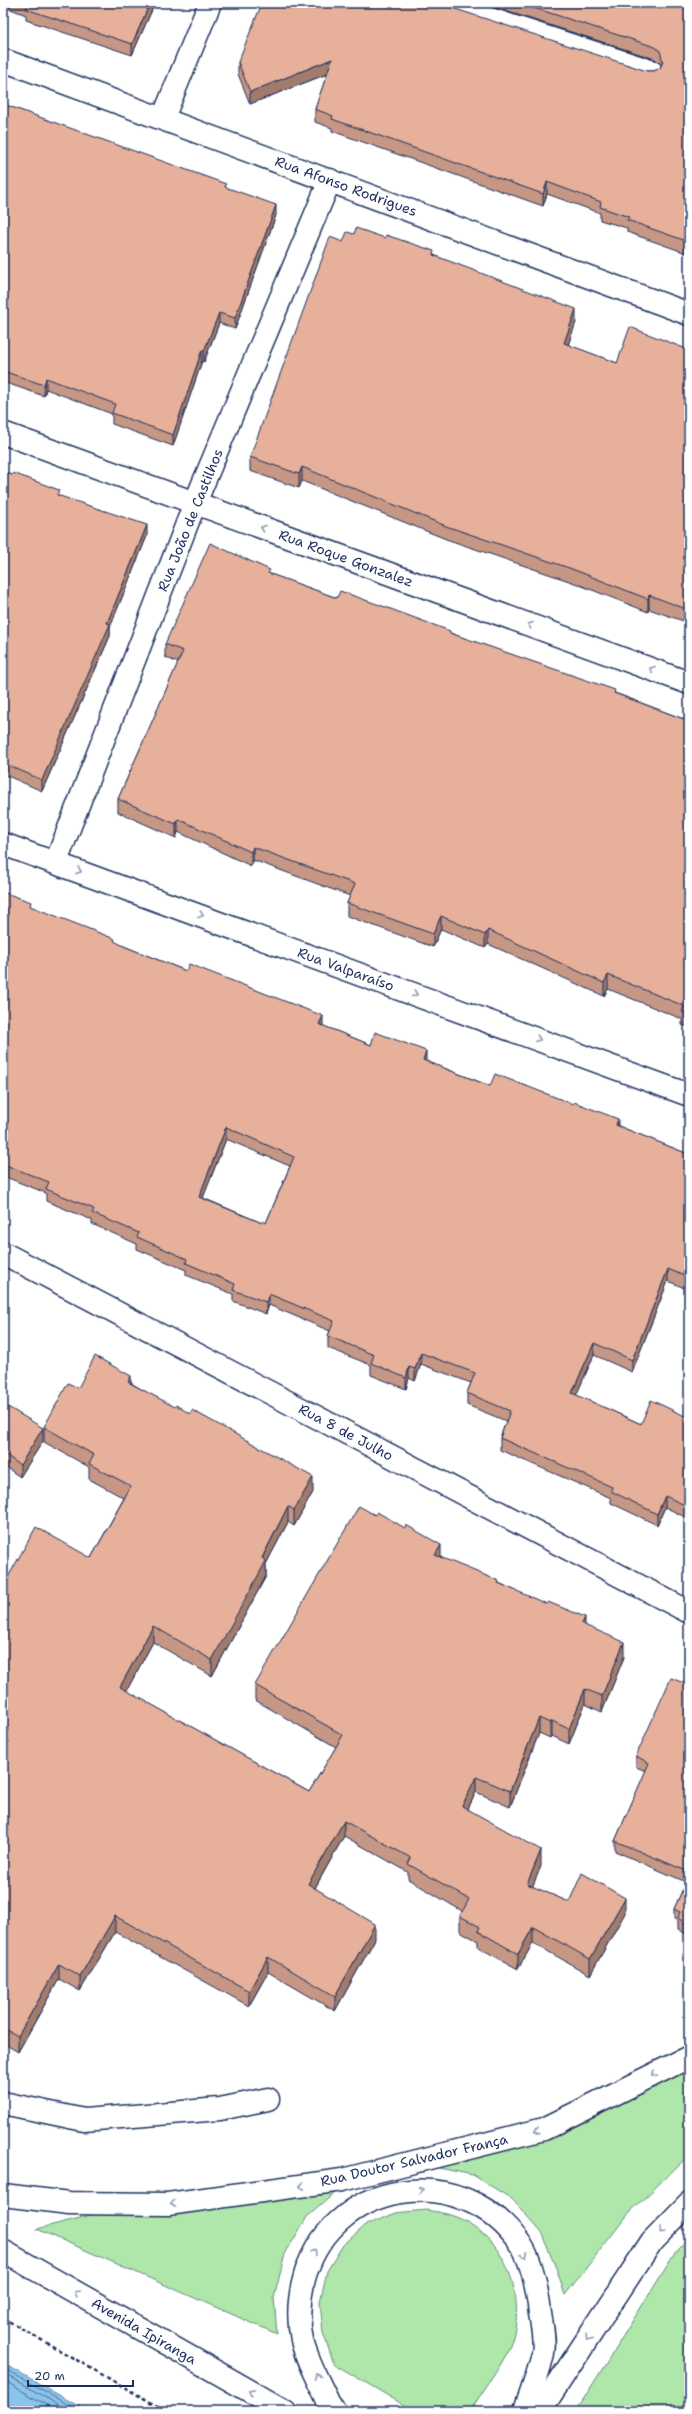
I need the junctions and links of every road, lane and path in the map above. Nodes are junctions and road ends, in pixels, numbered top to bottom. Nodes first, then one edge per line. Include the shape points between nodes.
1 (210, 3) edge
2 (440, 3) edge
3 (3, 60) edge
4 (651, 71) edge
5 (163, 118) junction
6 (330, 180) junction
7 (689, 314) edge
8 (3, 433) edge
9 (195, 503) junction
10 (689, 682) edge
11 (3, 844) edge
12 (56, 862) junction
13 (689, 1094) edge
14 (3, 1253) edge
15 (689, 1612) edge
16 (689, 2057) edge
17 (268, 2099) dead end
18 (3, 2103) edge
19 (3, 2195) edge
20 (689, 2203) edge
21 (3, 2250) edge
22 (3, 2318) edge
23 (166, 2411) edge
24 (284, 2411) edge
25 (334, 2411) edge
26 (525, 2411) edge
27 (540, 2411) edge

1 - 5 street
2 - 4 street
3 - 5 street, Rua Afonso Rodrigues
5 - 6 street, Rua Afonso Rodrigues
6 - 7 street, Rua Afonso Rodrigues
6 - 9 street, Rua João de Castilhos
8 - 9 street, Rua Roque Gonzalez
10 -> 9 street, Rua Roque Gonzalez
9 - 12 street, Rua João de Castilhos
11 - 12 street, Rua Valparaíso
12 -> 13 street, Rua Valparaíso
14 - 15 street, Rua 8 de Julho
16 -> 19 street, Rua Doutor Salvador França via 544,2129 342,2180 168,2204 69,2203
17 - 18 street via 220,2109 84,2120
20 -> 27 street via 652,2241
24 -> 21 street, Avenida Ipiranga
22 - 23 path
25 -> 26 street via 302,2340 299,2300 308,2263 328,2231 356,2208 389,2193 428,2189 464,2197 496,2217 521,2245 536,2281 543,2352

